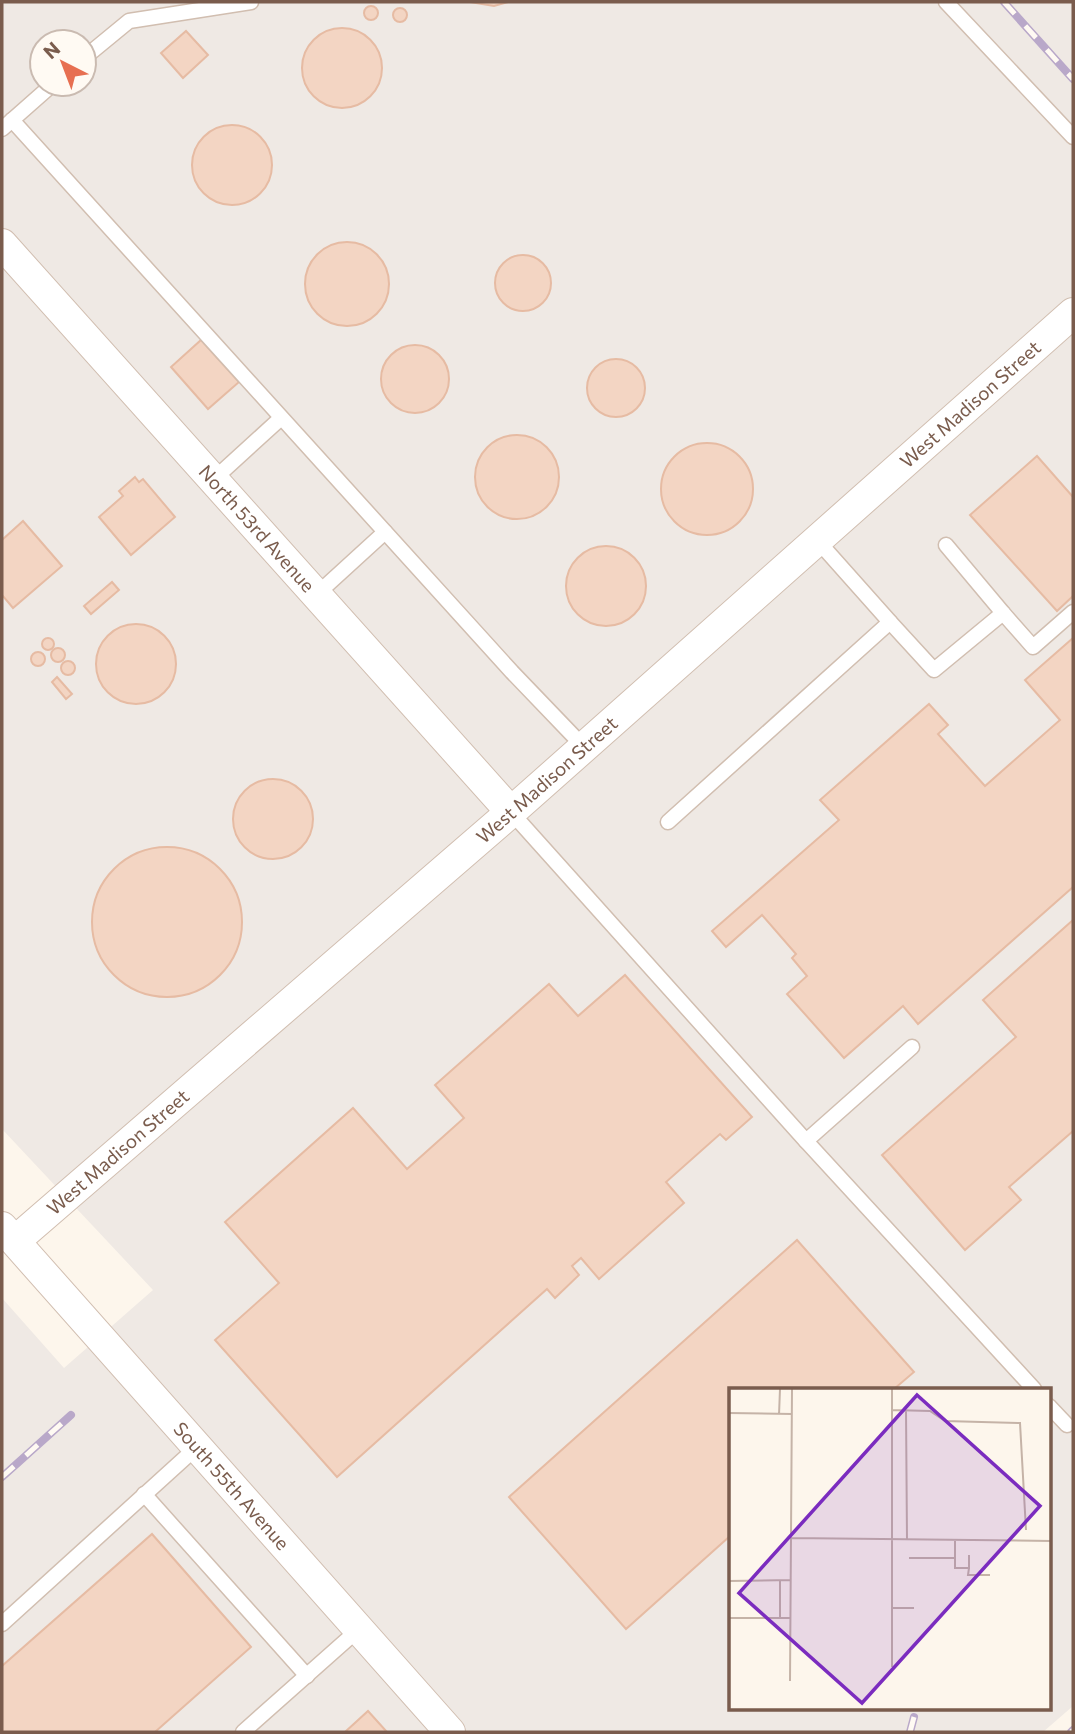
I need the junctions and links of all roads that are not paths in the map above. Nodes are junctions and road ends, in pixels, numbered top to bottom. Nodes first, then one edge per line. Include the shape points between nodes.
1 (251, 2) edge
2 (946, 2) edge
3 (98, 46) edge
4 (38, 98) edge
5 (7, 124) edge
6 (1073, 137) edge
7 (2, 244) edge
8 (1073, 313) edge
9 (281, 418) junction
10 (213, 480) junction
11 (385, 532) junction
12 (817, 540) junction
13 (946, 545) dead end
14 (316, 595) junction
15 (1073, 612) edge
16 (1003, 613) junction
17 (890, 622) junction
18 (584, 747) junction
19 (511, 812) junction
20 (668, 822) dead end
21 (912, 1047) dead end
22 (806, 1141) junction
23 (8, 1234) edge
24 (1033, 1388) edge
25 (1050, 1407) edge
26 (1067, 1425) dead end
27 (197, 1447) junction
28 (144, 1494) junction
29 (2, 1624) edge
30 (359, 1629) junction
31 (307, 1676) junction
32 (243, 1732) edge
33 (450, 1732) edge

1 - 3 lane via 130,20
2 - 6 lane
4 - 5 lane
5 - 9 lane
7 - 10 street, North 53rd Avenue
8 - 12 street, West Madison Street
9 - 10 lane
9 - 11 lane
10 - 14 street, North 53rd Avenue
11 - 14 lane
11 - 18 lane
12 - 17 lane
12 - 18 street, West Madison Street
13 - 16 lane
14 - 19 street, North 53rd Avenue
15 - 16 lane via 1033,648
16 - 17 lane via 934,670
17 - 20 lane
18 - 19 street, West Madison Street
19 - 22 lane
19 - 23 street, West Madison Street
21 - 22 lane
22 - 24 lane
23 - 27 street, South 55th Avenue
25 - 26 lane
27 - 28 lane
27 - 30 street, South 55th Avenue
28 - 29 lane
28 - 31 lane
30 - 31 lane
30 - 33 street, South 55th Avenue
31 - 32 lane

